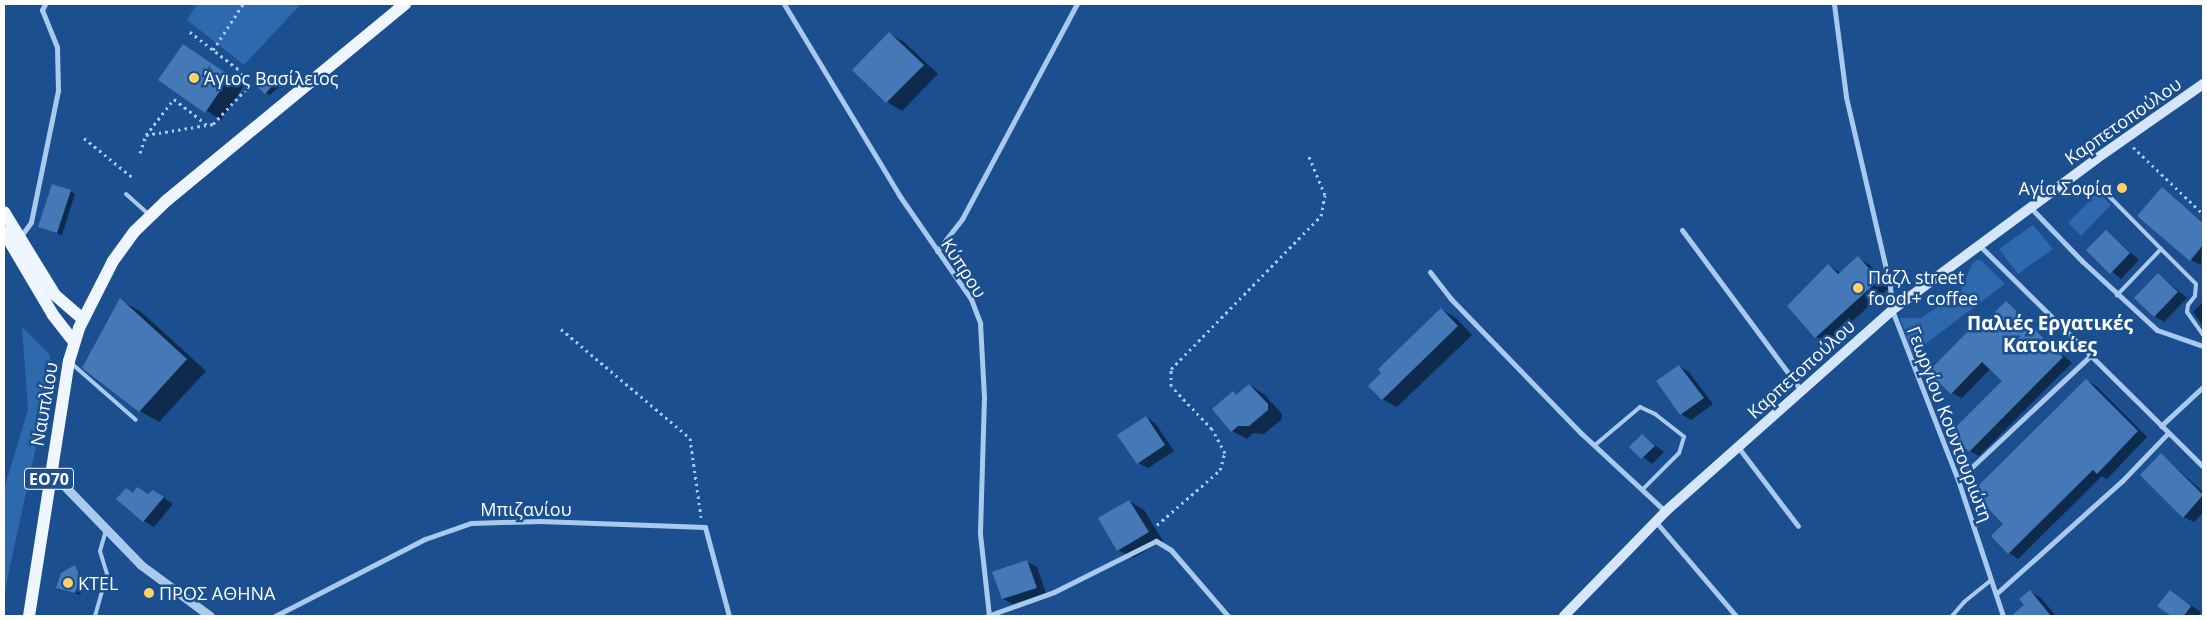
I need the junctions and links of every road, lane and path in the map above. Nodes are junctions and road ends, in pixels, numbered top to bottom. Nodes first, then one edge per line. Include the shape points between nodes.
1 (45, 4) edge
2 (243, 4) edge
3 (404, 4) edge
4 (784, 4) edge
5 (1077, 4) edge
6 (1834, 4) edge
7 (190, 32) dead end
8 (213, 50) junction
9 (2203, 84) edge
10 (207, 125) junction
11 (146, 135) junction
12 (84, 138) dead end
13 (2124, 139) junction
14 (140, 153) dead end
15 (1308, 154) dead end
16 (132, 177) dead end
17 (2104, 190) dead end
18 (126, 194) dead end
19 (2030, 207) junction
20 (4, 212) edge
21 (2203, 214) edge
22 (150, 215) junction
23 (1682, 230) dead end
24 (4, 232) edge
25 (20, 238) junction
26 (1978, 245) junction
27 (2161, 249) junction
28 (937, 251) junction
29 (1430, 272) dead end
30 (2117, 295) junction
31 (1892, 310) junction
32 (83, 319) junction
33 (561, 329) dead end
34 (2203, 335) edge
35 (74, 342) junction
36 (2203, 346) edge
37 (2090, 356) junction
38 (69, 361) junction
39 (2203, 387) edge
40 (1801, 390) junction
41 (136, 420) dead end
42 (2161, 426) junction
43 (2168, 433) junction
44 (1596, 444) junction
45 (1737, 447) junction
46 (2203, 467) edge
47 (50, 471) junction
48 (1958, 480) junction
49 (1643, 490) junction
50 (1666, 511) junction
51 (1656, 522) junction
52 (1157, 525) dead end
53 (1798, 526) dead end
54 (705, 527) junction
55 (106, 530) junction
56 (1993, 579) junction
57 (1998, 593) junction
58 (28, 616) edge
59 (95, 616) edge
60 (210, 616) edge
61 (276, 616) edge
62 (729, 616) edge
63 (988, 616) edge
64 (1228, 616) edge
65 (1564, 616) edge
66 (1736, 616) edge
67 (1952, 616) edge
68 (2003, 616) edge

1 - 25 street via 42,10 57,47 58,92 31,222
2 - 8 path
3 - 22 main road, Ναυπλίου
4 - 28 street, Κύπρου via 899,195
5 - 28 street via 962,219
6 - 31 street, Γεωργίου Κουντουριώτη via 1846,97 1890,286
7 - 8 path
8 - 10 path via 238,69 249,86 213,124
9 - 13 main road, Καρπετοπούλου
10 - 11 path
10 - 11 path via 174,99
11 - 14 path
12 - 16 path
13 - 19 main road, Καρπετοπούλου
13 - 21 path
15 - 52 path via 1325,195 1321,216 1171,369 1171,386 1212,429 1225,453 1220,470
17 - 27 lane
18 - 22 lane
19 - 26 main road, Καρπετοπούλου
19 - 30 street
20 - 25 main road
22 - 32 main road, Ναυπλίου via 123,247
23 - 40 street
24 - 35 main road via 53,315
25 - 32 main road via 55,295
26 - 31 main road, Καρπετοπούλου
26 - 37 street
27 - 30 lane
27 - 34 lane via 2196,284 2195,296 2187,312
28 - 63 street, Κύπρου via 971,300 980,323 984,397 980,534
29 - 44 street via 1488,338
30 - 36 street via 2157,330
31 - 40 main road, Καρπετοπούλου
31 - 48 street, Γεωργίου Κουντουριώτη
32 - 35 main road, Ναυπλίου / ΕΟ70
33 - 54 path via 690,438 698,508
35 - 38 main road, Ναυπλίου / ΕΟ70
37 - 42 street
37 - 48 street
38 - 41 lane
38 - 47 main road, Ναυπλίου / ΕΟ70
39 - 42 street
40 - 45 main road, Καρπετοπούλου
42 - 43 street
43 - 46 street
43 - 57 street via 2116,487
44 - 49 street
44 - 49 lane via 1640,407 1655,414 1684,437 1679,452
45 - 50 main road, Καρπετοπούλου
45 - 53 street
47 - 55 street
47 - 58 main road, Ναυπλίου / ΕΟ70
48 - 56 street, Γεωργίου Κουντουριώτη
49 - 50 street
50 - 51 main road, Καρπετοπούλου
51 - 65 main road, Καρπετοπούλου
51 - 66 street
54 - 61 street, Μπιζανίου via 471,523 425,539
54 - 62 street
55 - 59 lane via 100,551 107,574
55 - 60 street via 141,565
56 - 57 street, Γεωργίου Κουντουριώτη
56 - 67 lane
57 - 68 street, Γεωργίου Κουντουριώτη
63 - 64 street via 1054,592 1156,540 1171,550

